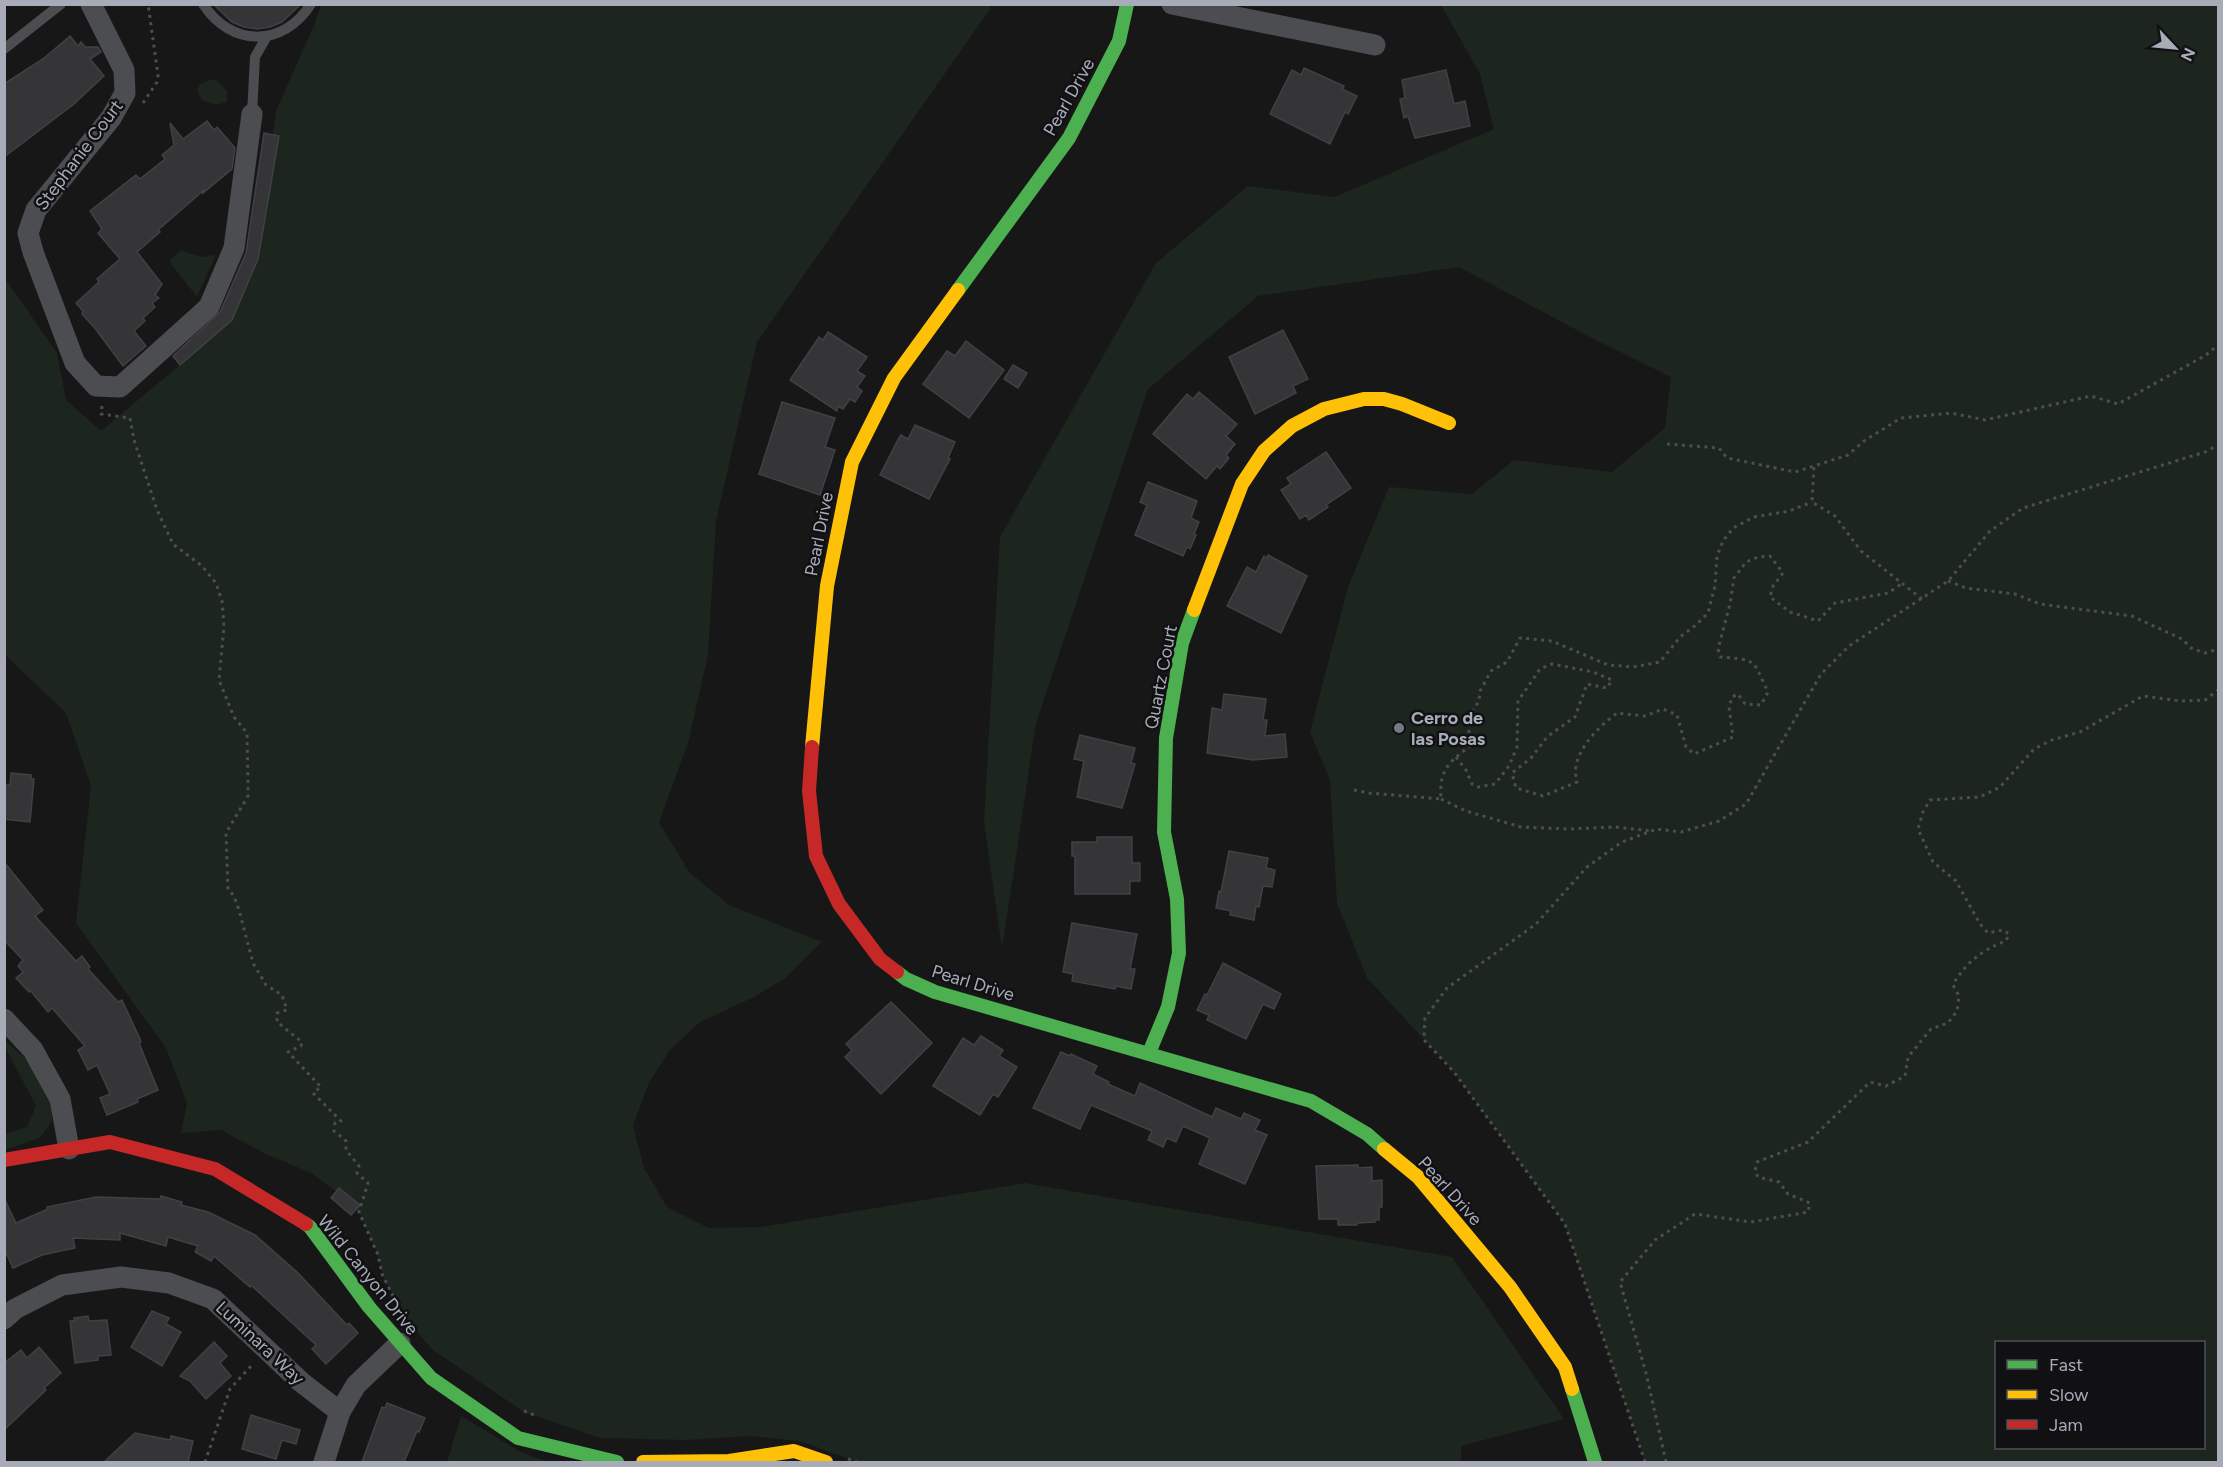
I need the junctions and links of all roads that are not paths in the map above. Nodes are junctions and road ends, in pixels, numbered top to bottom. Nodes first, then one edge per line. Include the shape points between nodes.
1 (61, 4) edge
2 (91, 4) edge
3 (203, 4) edge
4 (310, 4) edge
5 (1127, 4) edge
6 (1172, 4) edge
7 (267, 36) junction
8 (1375, 45) dead end
9 (4, 49) edge
10 (252, 114) joint
11 (1449, 423) dead end
12 (4, 1019) edge
13 (1149, 1053) junction
14 (69, 1149) junction
15 (4, 1160) edge
16 (4, 1319) edge
17 (400, 1343) junction
18 (340, 1412) junction
19 (324, 1462) edge
20 (617, 1462) edge
21 (643, 1462) edge
22 (826, 1462) edge
23 (1595, 1462) edge

1 - 9 lane
2 - 10 street, Stephanie Court via 124,70 124,93 111,118 36,210 28,233 75,363 96,386 120,387 209,307 234,248
3 - 7 lane via 212,18 228,30 247,36
4 - 7 lane via 303,17 286,30
5 - 13 street, Pearl Drive via 1119,41 1069,138 894,378 852,462 827,586 809,791 816,856 839,904 880,959 906,979 935,992
6 - 8 street
7 - 10 lane via 255,57
11 - 13 street, Quartz Court via 1384,399 1364,399 1324,409 1292,426 1264,451 1242,484 1182,643 1166,738 1164,832 1177,899 1179,953 1168,1006
12 - 14 street via 33,1050 60,1099
13 - 23 street, Pearl Drive via 1311,1101 1367,1134 1418,1177 1510,1287 1565,1367
14 - 15 street, Wild Canyon Drive
14 - 17 street, Wild Canyon Drive via 110,1142 215,1169 310,1227
16 - 18 street, Luminara Way via 15,1309 62,1285 121,1277 170,1283 213,1299 301,1382
17 - 18 street via 357,1385
17 - 20 street, Wild Canyon Drive via 431,1378 518,1438
18 - 19 street
21 - 22 street via 729,1461 794,1451

